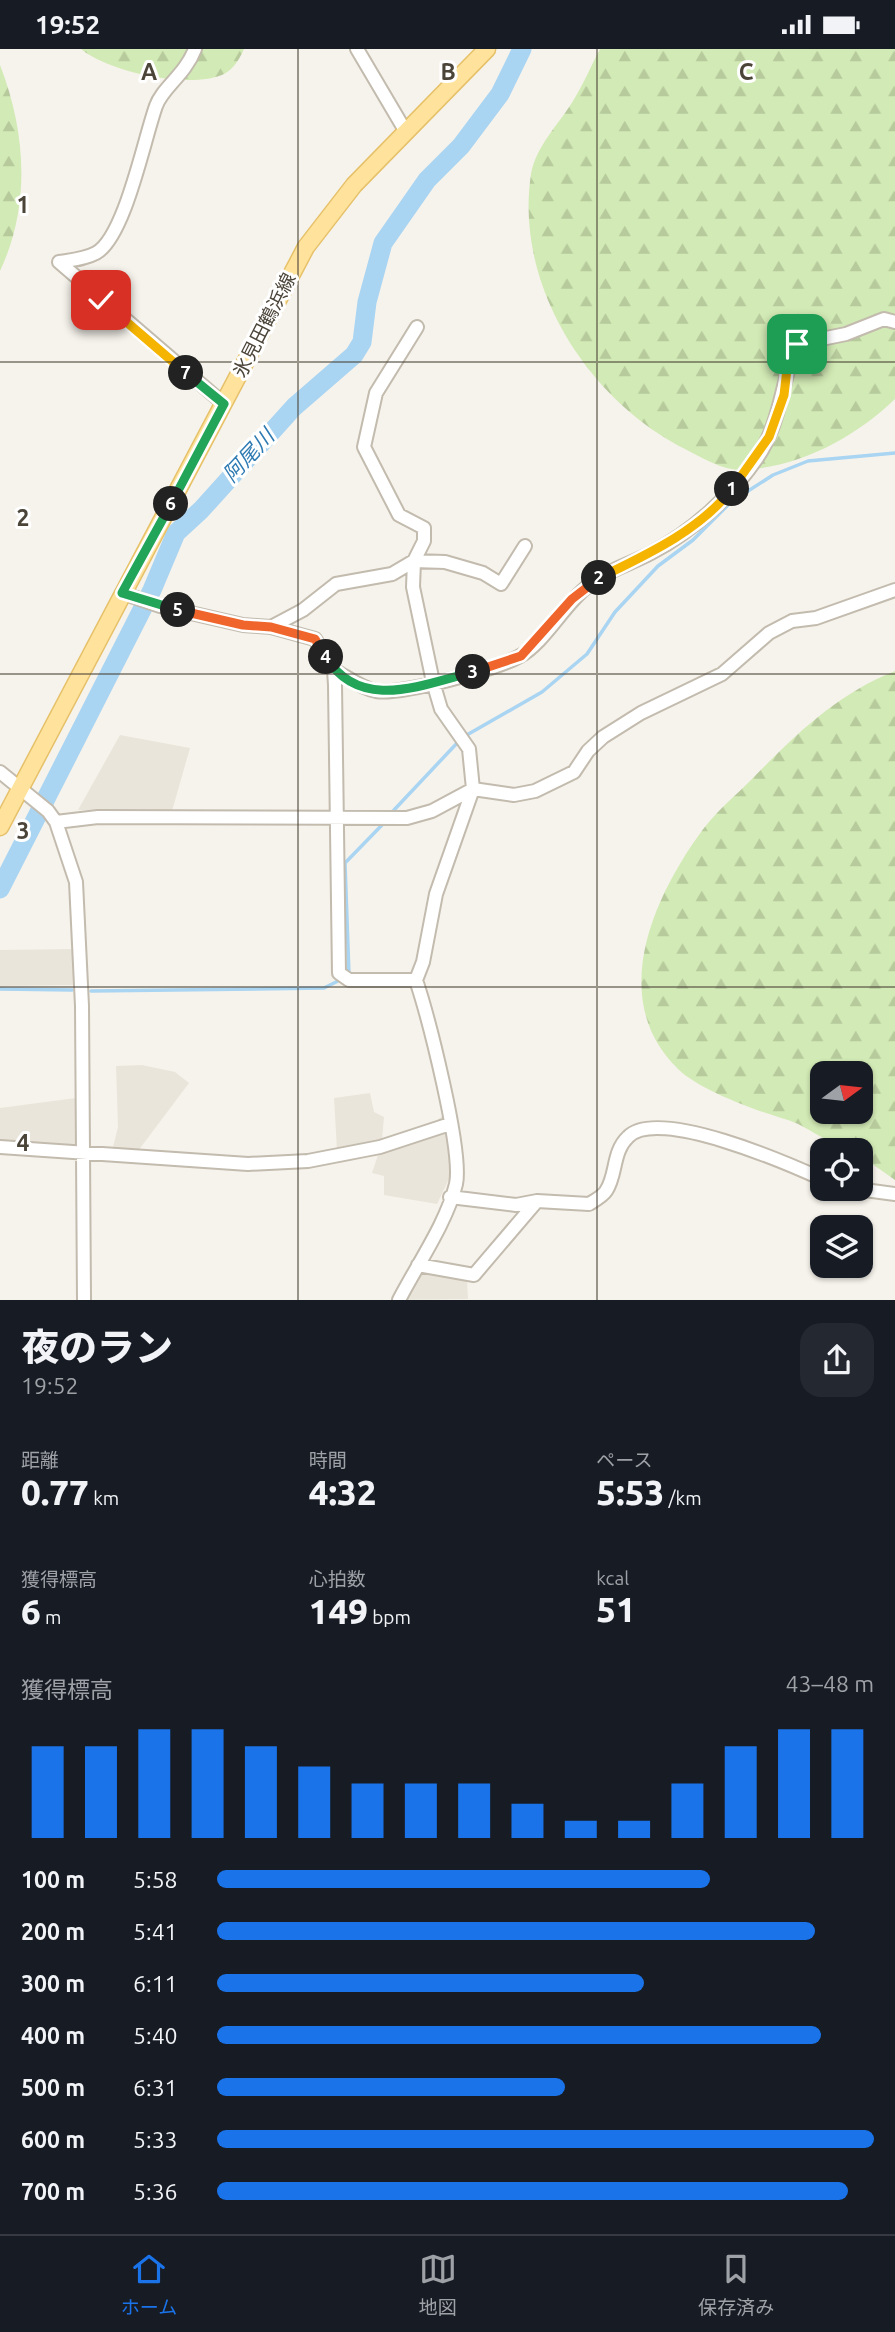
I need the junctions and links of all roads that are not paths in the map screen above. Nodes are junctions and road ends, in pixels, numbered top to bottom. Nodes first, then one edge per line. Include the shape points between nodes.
1 (195, 49) edge
2 (358, 49) edge
3 (487, 49) edge
4 (406, 132) junction
5 (895, 322) edge
6 (417, 327) dead end
7 (224, 404) junction
8 (525, 546) dead end
9 (414, 561) junction
10 (895, 590) edge
11 (128, 595) junction
12 (271, 627) junction
13 (334, 670) junction
14 (433, 682) junction
15 (0, 772) edge
16 (473, 789) junction
17 (25, 792) junction
18 (338, 817) junction
19 (56, 822) junction
20 (0, 827) edge
21 (416, 980) junction
22 (450, 1124) junction
23 (0, 1147) edge
24 (83, 1155) junction
25 (810, 1174) edge
26 (873, 1191) edge
27 (895, 1194) edge
28 (450, 1197) junction
29 (537, 1201) junction
30 (418, 1265) junction
31 (84, 1300) edge
32 (399, 1300) edge

1 - 7 street via 185,70 155,106 122,219 110,240 98,252 60,262
2 - 4 street
3 - 4 main road, 氷見田鶴浜線
4 - 7 main road, 氷見田鶴浜線 via 354,185 306,247
5 - 14 street via 884,319 846,334 797,344 769,437 729,493 653,552 598,578 572,599 521,656
6 - 9 street via 376,393 364,447 399,515 424,528 424,541
7 - 11 main road, 氷見田鶴浜線
8 - 9 street via 501,584 483,573 445,562
9 - 12 street via 392,574 336,584
9 - 14 street via 413,587
10 - 16 street via 816,618 792,621 769,633 722,674 603,737 574,772 535,791 514,795
11 - 12 street via 243,625
11 - 17 main road, 氷見田鶴浜線
12 - 13 street via 315,639
13 - 14 street via 365,687 386,692
13 - 18 street
14 - 16 street via 441,709 469,749
15 - 17 street
16 - 18 street via 432,811 407,818
16 - 21 street via 436,894
17 - 19 street
17 - 20 main road, 氷見田鶴浜線
18 - 19 street via 98,817
18 - 21 street via 339,973 349,980
19 - 24 street via 76,882 80,918
21 - 22 street
22 - 24 street via 380,1147 308,1161 229,1164
22 - 28 street via 457,1155 456,1183
23 - 24 street
24 - 31 street
25 - 29 street via 755,1149 709,1136 637,1130 616,1155 607,1191 589,1204
26 - 27 street
28 - 29 street via 516,1205
28 - 30 street
29 - 30 street via 474,1275
30 - 32 street

